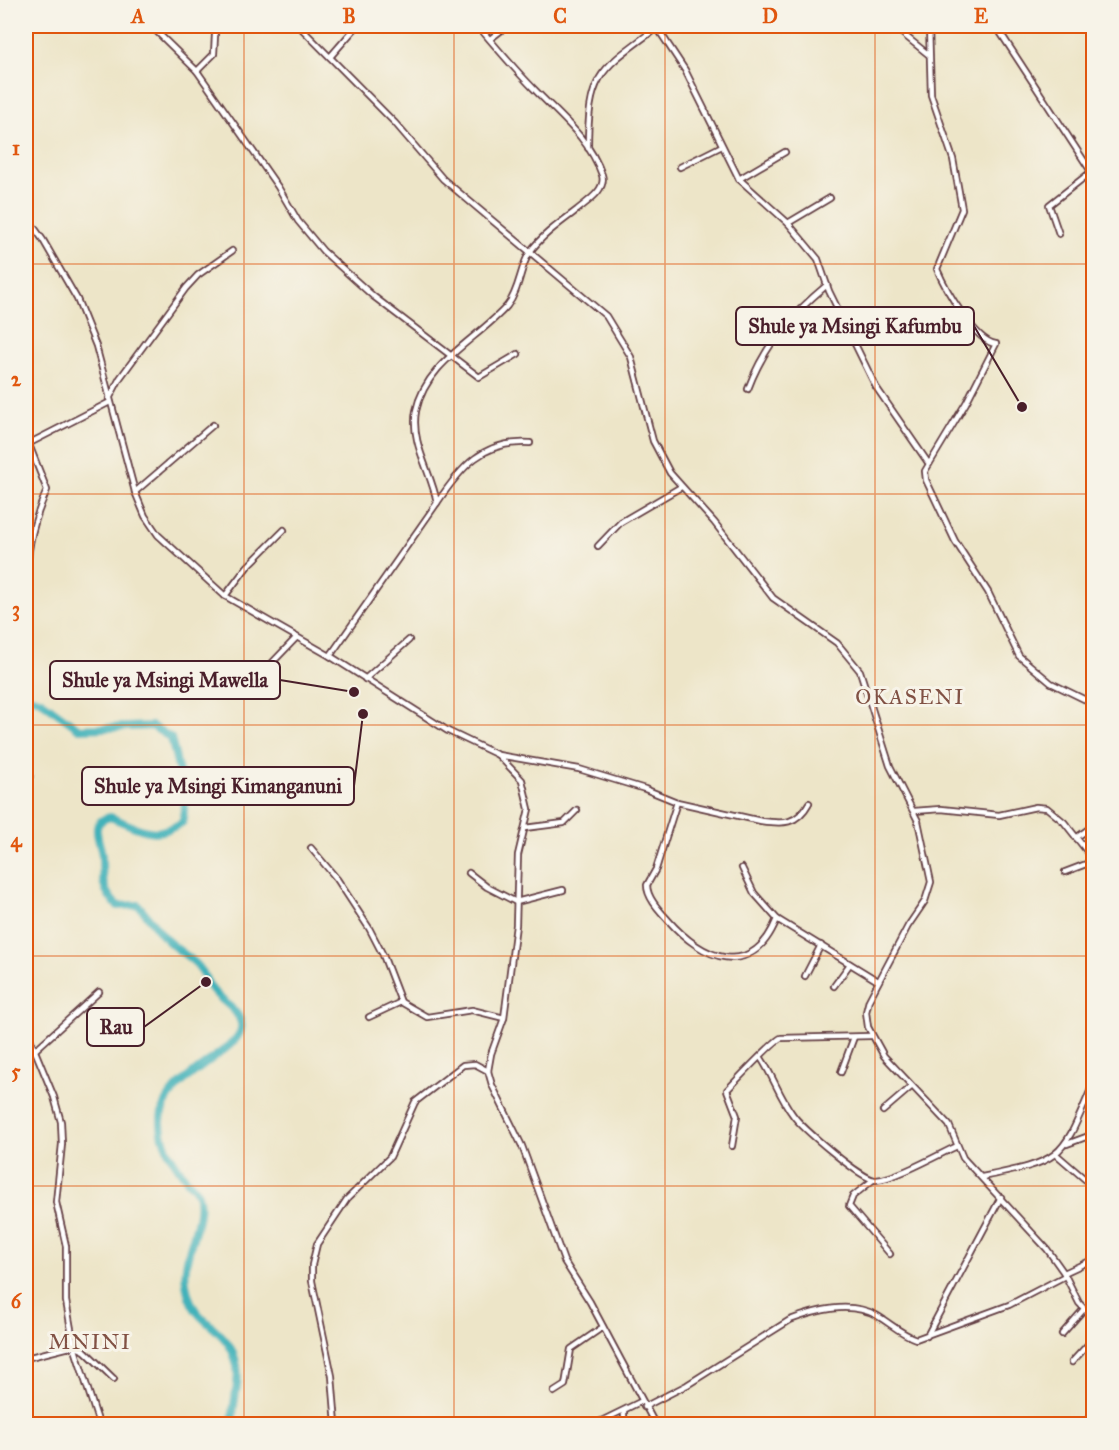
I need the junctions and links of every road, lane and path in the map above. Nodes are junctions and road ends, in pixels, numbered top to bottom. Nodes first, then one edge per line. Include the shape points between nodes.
1 (151, 26) edge
2 (298, 26) edge
3 (357, 26) edge
4 (478, 26) edge
5 (507, 26) edge
6 (658, 26) edge
7 (893, 26) edge
8 (929, 26) edge
9 (996, 26) edge
10 (215, 35) dead end
11 (490, 39) junction
12 (929, 55) junction
13 (330, 57) junction
14 (196, 71) junction
15 (722, 146) junction
16 (588, 148) junction
17 (785, 152) dead end
18 (680, 167) dead end
19 (1092, 174) edge
20 (739, 179) junction
21 (830, 198) dead end
22 (26, 216) edge
23 (789, 223) junction
24 (1059, 234) dead end
25 (232, 251) dead end
26 (528, 253) junction
27 (827, 285) junction
28 (453, 354) junction
29 (518, 354) dead end
30 (748, 389) dead end
31 (109, 400) junction
32 (213, 425) dead end
33 (26, 437) edge
34 (530, 443) dead end
35 (27, 444) edge
36 (929, 464) junction
37 (681, 487) junction
38 (135, 492) junction
39 (437, 503) junction
40 (284, 530) dead end
41 (598, 546) dead end
42 (225, 596) junction
43 (27, 597) edge
44 (296, 638) junction
45 (409, 640) dead end
46 (330, 656) junction
47 (365, 679) junction
48 (247, 689) dead end
49 (1094, 704) edge
50 (498, 755) junction
51 (30, 776) dead end
52 (26, 782) edge
53 (677, 802) junction
54 (809, 803) dead end
55 (577, 810) dead end
56 (914, 811) junction
57 (1094, 825) edge
58 (525, 828) junction
59 (1076, 838) junction
60 (311, 848) dead end
61 (1094, 861) edge
62 (742, 868) dead end
63 (1065, 872) dead end
64 (470, 873) dead end
65 (563, 890) dead end
66 (516, 902) junction
67 (777, 919) junction
68 (820, 945) junction
69 (850, 964) junction
70 (805, 976) dead end
71 (878, 981) junction
72 (834, 986) dead end
73 (99, 992) dead end
74 (401, 1002) junction
75 (369, 1017) dead end
76 (504, 1018) junction
77 (26, 1029) edge
78 (871, 1036) junction
79 (854, 1037) junction
80 (28, 1041) edge
81 (34, 1051) junction
82 (761, 1058) junction
83 (488, 1071) junction
84 (841, 1072) dead end
85 (1094, 1082) edge
86 (911, 1087) junction
87 (883, 1111) dead end
88 (1094, 1134) edge
89 (1066, 1144) junction
90 (732, 1146) dead end
91 (957, 1146) junction
92 (1057, 1155) junction
93 (982, 1177) junction
94 (873, 1180) junction
95 (1094, 1187) edge
96 (1001, 1197) junction
97 (890, 1254) dead end
98 (1094, 1259) edge
99 (1065, 1274) junction
100 (1084, 1310) junction
101 (1094, 1319) edge
102 (603, 1327) junction
103 (1062, 1334) dead end
104 (927, 1336) junction
105 (1094, 1338) edge
106 (74, 1346) junction
107 (26, 1358) edge
108 (1072, 1362) dead end
109 (114, 1379) dead end
110 (554, 1392) dead end
111 (643, 1404) junction
112 (624, 1411) junction
113 (1094, 1416) edge
114 (99, 1425) edge
115 (336, 1425) edge
116 (595, 1425) edge
117 (624, 1425) edge
118 (655, 1425) edge
119 (1080, 1425) edge

1 - 14 street
2 - 13 street
3 - 13 street
4 - 11 street
5 - 11 street
6 - 15 street via 685,70
6 - 16 street via 606,68 596,81 588,110
7 - 12 street
8 - 12 street
9 - 19 street
10 - 14 street via 214,54
11 - 16 street via 537,92 562,113
12 - 36 street via 931,95 953,159 962,209 938,268 975,331 996,344
13 - 26 street via 443,179
14 - 28 street via 311,238 374,296
15 - 18 street
15 - 20 street
16 - 26 street via 603,177 602,185
17 - 20 street
19 - 24 street via 1049,205
20 - 23 street
21 - 23 street
22 - 31 street via 77,299 96,346
23 - 27 street via 818,259
25 - 31 street via 198,275 180,295 120,378
26 - 28 street via 508,304
26 - 37 street via 611,322 636,370 653,441
27 - 30 street via 776,334
27 - 36 street via 876,387
28 - 29 street via 479,377
28 - 39 street via 429,381 416,410 418,444
31 - 35 street
31 - 38 street
32 - 38 street
33 - 35 street
34 - 39 street via 503,443 477,457
35 - 43 street via 47,490 30,534
36 - 49 street via 926,480 937,504 988,592 1019,656 1051,683
37 - 41 street via 621,522
37 - 56 street via 714,522 773,598 829,637 857,666 890,766
38 - 42 street via 158,535
39 - 46 street
40 - 42 street
42 - 44 street
44 - 46 street
44 - 48 street
45 - 47 street
46 - 47 street
47 - 50 street via 448,731
50 - 53 street via 579,769
50 - 58 street via 526,788 529,809
51 - 52 street
53 - 54 street via 774,823 800,818
53 - 67 street via 656,869 647,885 663,915 699,947 735,959 757,949
55 - 58 street via 564,823
56 - 59 street via 941,809 999,815 1041,807 1054,813
56 - 71 street via 931,882 929,892
57 - 59 street
58 - 66 street via 518,855
59 - 61 street
60 - 74 street via 369,928
61 - 63 street
62 - 67 street via 754,893
64 - 66 street
65 - 66 street
66 - 76 street
67 - 68 street
68 - 69 street
68 - 70 street
69 - 71 street
69 - 72 street
71 - 78 street via 866,1007
73 - 81 street
74 - 75 street
74 - 76 street via 427,1017 472,1010
76 - 83 street
77 - 80 street
78 - 79 street
78 - 86 street
79 - 82 street via 782,1038 772,1043
79 - 84 street
80 - 81 street
81 - 106 street via 61,1122 56,1210 66,1246 66,1301
82 - 90 street via 727,1090 737,1116
82 - 94 street via 796,1119 853,1170
83 - 102 street via 522,1146 554,1238
83 - 115 street via 475,1064 463,1065 415,1102 390,1157 347,1199 317,1244 311,1272 335,1389
85 - 89 street
86 - 87 street
86 - 91 street via 949,1125
88 - 89 street
89 - 92 street
91 - 93 street
91 - 94 street
92 - 93 street via 1041,1164
92 - 95 street
93 - 96 street
94 - 97 street via 852,1196 849,1206
96 - 99 street
96 - 104 street
98 - 99 street
99 - 100 street
99 - 104 street via 1009,1305
100 - 101 street
100 - 103 street
102 - 110 street via 571,1349 565,1385
102 - 111 street
104 - 111 street via 911,1337 863,1310 841,1308 807,1314 790,1320 687,1385
105 - 108 street
106 - 107 street
106 - 109 street via 85,1351
106 - 114 street
111 - 112 street
111 - 118 street
112 - 116 street
112 - 117 street
113 - 119 street

